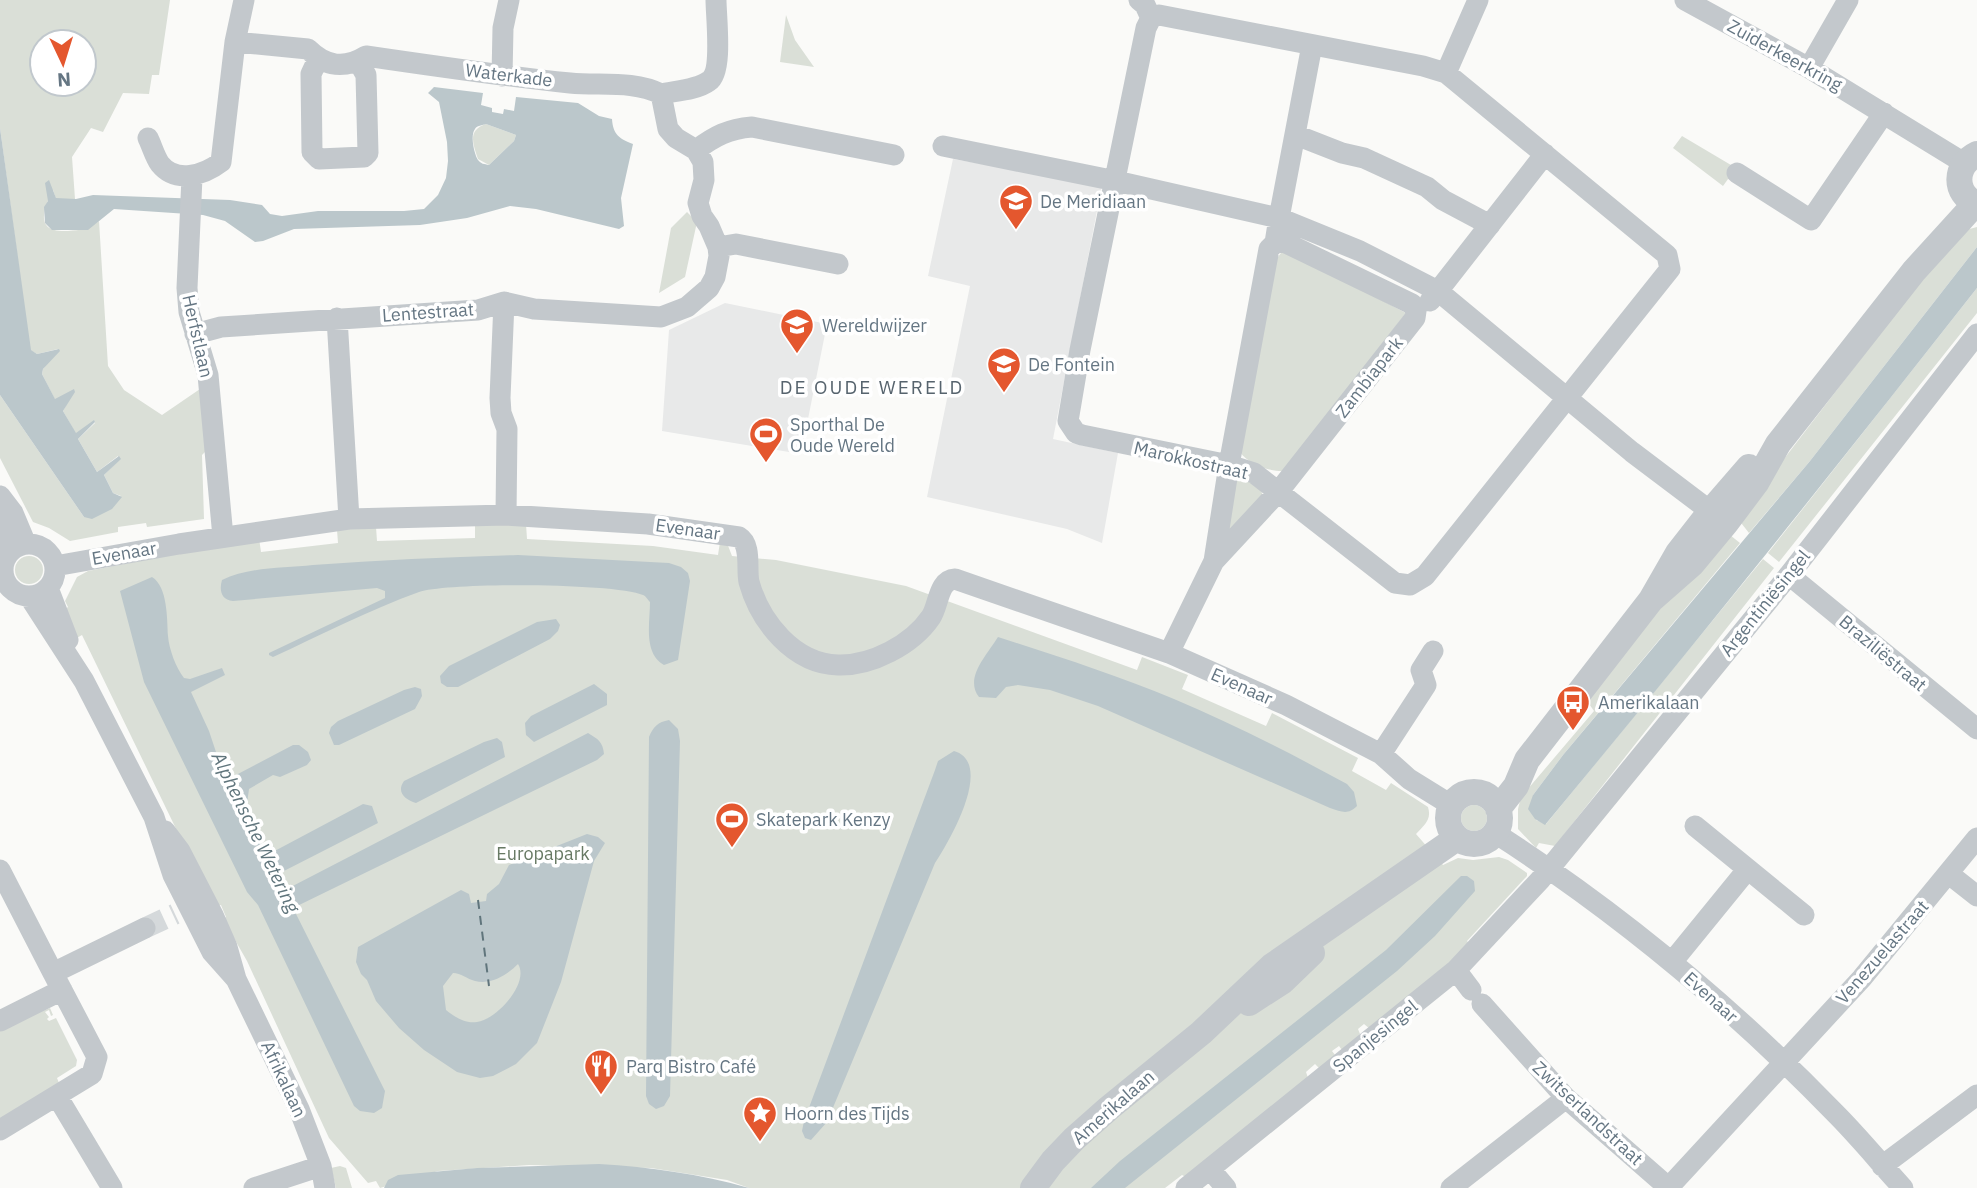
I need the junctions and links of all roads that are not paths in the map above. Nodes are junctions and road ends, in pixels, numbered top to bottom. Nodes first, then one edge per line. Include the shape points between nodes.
1 (244, 0) edge
2 (509, 0) edge
3 (716, 0) edge
4 (1478, 0) edge
5 (1685, 0) edge
6 (1848, 0) edge
7 (1145, 9) edge
8 (235, 42) junction
9 (1312, 45) junction
10 (318, 60) junction
11 (358, 61) junction
12 (1809, 68) junction
13 (1446, 73) junction
14 (502, 76) junction
15 (661, 94) junction
16 (1884, 113) junction
17 (1296, 135) junction
18 (148, 138) dead end
19 (943, 146) dead end
20 (696, 150) junction
21 (1545, 154) junction
22 (894, 155) dead end
23 (1970, 158) edge
24 (1737, 173) dead end
25 (192, 181) junction
26 (1116, 181) junction
27 (1971, 200) edge
28 (1280, 209) junction
29 (1490, 225) junction
30 (1275, 243) junction
31 (718, 247) junction
32 (838, 264) dead end
33 (1444, 284) junction
34 (504, 302) junction
35 (1416, 311) junction
36 (337, 318) junction
37 (195, 334) junction
38 (1977, 334) edge
39 (1568, 398) junction
40 (1228, 465) junction
41 (1279, 491) junction
42 (0, 496) edge
43 (506, 515) junction
44 (1718, 518) junction
45 (349, 519) junction
46 (0, 522) edge
47 (223, 537) junction
48 (19, 547) junction
49 (1214, 561) junction
50 (55, 566) junction
51 (1789, 575) junction
52 (2, 579) edge
53 (38, 592) junction
54 (1433, 651) dead end
55 (1168, 653) junction
56 (1977, 729) edge
57 (1381, 754) junction
58 (1492, 812) junction
59 (1452, 822) junction
60 (1695, 826) dead end
61 (1977, 838) edge
62 (1549, 869) junction
63 (0, 870) edge
64 (1747, 870) junction
65 (1949, 874) junction
66 (1977, 896) edge
67 (1804, 915) dead end
68 (145, 928) tunnel mouth
69 (1672, 962) junction
70 (1456, 970) junction
71 (57, 981) junction
72 (0, 1021) edge
73 (1784, 1062) junction
74 (1977, 1095) edge
75 (57, 1096) junction
76 (1566, 1098) junction
77 (0, 1130) edge
78 (1882, 1166) junction
79 (1210, 1169) junction
80 (325, 1181) edge
81 (112, 1188) edge
82 (254, 1188) edge
83 (1032, 1188) edge
84 (1186, 1188) edge
85 (1226, 1188) edge
86 (1451, 1188) edge
87 (1669, 1188) edge
88 (1903, 1188) edge

1 - 8 street
2 - 14 street
3 - 15 street via 717,68 712,79
4 - 13 street
5 - 12 street, Zuiderkeerkring
6 - 12 street
7 - 9 street, Marokkostraat
7 - 26 street, Marokkostraat via 1146,28
8 - 10 street, Waterkade via 308,49
8 - 25 street via 221,162
9 - 13 street, Marokkostraat
9 - 17 street, Zambiapark
10 - 11 street, Waterkade via 338,65
10 - 11 street via 311,74 312,152 319,159 368,153 366,75
11 - 14 street, Waterkade via 366,56
12 - 16 street, Zuiderkeerkring
13 - 21 street, Marokkostraat
14 - 15 street, Waterkade via 623,85
15 - 20 street via 668,129
16 - 23 street, Zuiderkeerkring
16 - 24 street via 1811,220
17 - 28 street, Zambiapark
17 - 29 street via 1364,158 1427,187
18 - 25 street via 161,165
19 - 26 street
20 - 22 street via 716,135 751,127
20 - 31 street via 704,170 698,203
21 - 29 street, Zambiapark
21 - 39 street, Marokkostraat via 1670,262 1670,269
23 - 27 street via 1959,174
25 - 37 street, Herfstlaan via 187,288
26 - 28 street
26 - 40 street, Marokkostraat via 1068,421 1082,435
27 - 44 street via 1778,444 1756,483
28 - 30 street, Zambiapark
28 - 33 street via 1360,251
29 - 33 street, Zambiapark
30 - 35 street via 1284,242 1412,304
30 - 40 street, Zambiapark via 1269,249
31 - 32 street via 736,244
31 - 34 street, Lentestraat via 715,277 709,288 687,307 660,317 534,309
33 - 35 street, Zambiapark
33 - 39 street
34 - 36 street, Lentestraat via 478,310
34 - 43 street via 500,397 507,429
35 - 41 street, Zambiapark
36 - 37 street, Lentestraat via 221,327
36 - 45 street
37 - 47 street, Herfstlaan via 208,375
38 - 51 street, Argentiniësingel
39 - 41 street, Marokkostraat via 1425,576 1410,585 1395,583
39 - 44 street
40 - 41 street, Marokkostraat via 1254,473
40 - 49 street, Zambiapark
41 - 49 street, Zambiapark
42 - 48 street via 13,513
43 - 45 street, Evenaar
43 - 55 street, Evenaar via 648,524 739,537 746,547 748,580 757,607 796,651 829,665 865,662 894,649 932,616 950,579
44 - 58 street via 1692,564 1651,600
45 - 47 street, Evenaar
46 - 48 street
47 - 50 street, Evenaar
48 - 50 street via 34,544 48,552
48 - 52 street via 3,566
49 - 55 street, Zambiapark
50 - 53 street via 54,578
51 - 56 street, Braziliëstraat
51 - 62 street, Argentiniësingel
52 - 53 street via 14,591
53 - 80 street, Afrikalaan via 154,817 180,851 190,907 227,947 236,979 299,1109
54 - 57 street via 1421,670 1426,685
55 - 57 street, Evenaar via 1286,705
57 - 59 street, Evenaar
58 - 59 street via 1469,792 1456,798
58 - 59 street via 1481,843 1465,842
58 - 62 street, Evenaar
59 - 83 street, Amerikalaan via 1423,846 1409,870 1272,966 1201,1033 1074,1139
60 - 64 street
61 - 65 street, Venezuelastraat
62 - 69 street, Evenaar
62 - 70 street, Spanjesingel
63 - 71 street
64 - 67 street
64 - 69 street
65 - 66 street
65 - 73 street, Venezuelastraat
68 - 71 street
69 - 73 street, Evenaar
70 - 76 street, Zwitserlandstraat
70 - 79 street, Spanjesingel
71 - 72 street
71 - 75 street via 97,1057 92,1074
73 - 78 street, Evenaar
73 - 87 street, Zwitserlandstraat
74 - 78 street
75 - 77 street
75 - 81 street
76 - 86 street
76 - 87 street, Zwitserlandstraat
78 - 88 street, Evenaar
79 - 84 street, Spanjesingel
79 - 85 street
80 - 82 street

